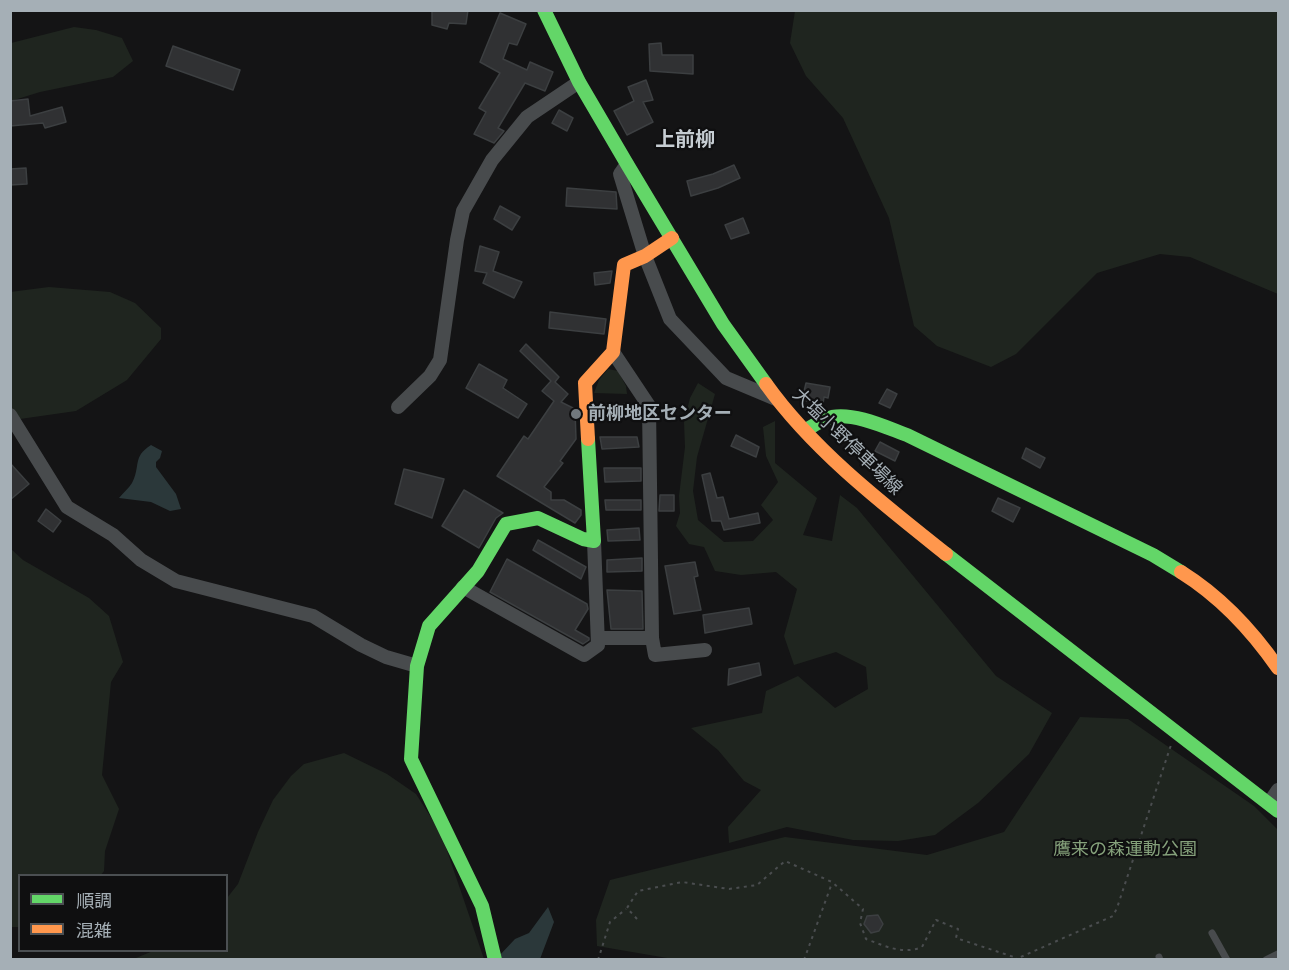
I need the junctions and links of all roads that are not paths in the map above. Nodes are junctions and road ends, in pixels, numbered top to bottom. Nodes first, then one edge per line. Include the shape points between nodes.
1 (544, 10) edge
2 (579, 82) junction
3 (627, 164) junction
4 (672, 238) junction
5 (645, 256) junction
6 (614, 352) junction
7 (777, 399) junction
8 (398, 407) dead end
9 (10, 415) edge
10 (806, 430) junction
11 (594, 542) junction
12 (463, 587) junction
13 (598, 638) junction
14 (652, 638) junction
15 (705, 651) dead end
16 (417, 666) junction
17 (1278, 668) edge
18 (1278, 790) edge
19 (1274, 807) edge
20 (1212, 933) dead end
21 (1278, 954) edge
22 (495, 960) edge
23 (1227, 960) edge
24 (1266, 960) edge

1 - 2 street, 大塩小野停車場線
2 - 3 street, 大塩小野停車場線
2 - 8 street via 527,117 492,160 463,211 440,360 430,376
3 - 4 street, 大塩小野停車場線
3 - 5 street via 620,174
4 - 5 street
4 - 7 street, 大塩小野停車場線 via 723,324
5 - 6 street via 624,265
5 - 7 street via 670,319 726,378
6 - 11 street via 585,383
6 - 14 street via 649,406
7 - 10 street, 大塩小野停車場線
9 - 16 street via 67,507 113,535 141,560 176,581 313,616 361,645
10 - 17 street via 835,417 874,423 908,435 1153,555 1223,602
10 - 19 street, 大塩小野停車場線 via 894,513
11 - 12 street via 538,518 506,524 478,571
11 - 13 street
12 - 13 street via 584,656 598,645
12 - 16 street via 429,626
13 - 14 street
14 - 15 street via 655,655
16 - 22 street via 411,759 482,906
18 - 19 street
20 - 23 lane
21 - 24 lane

